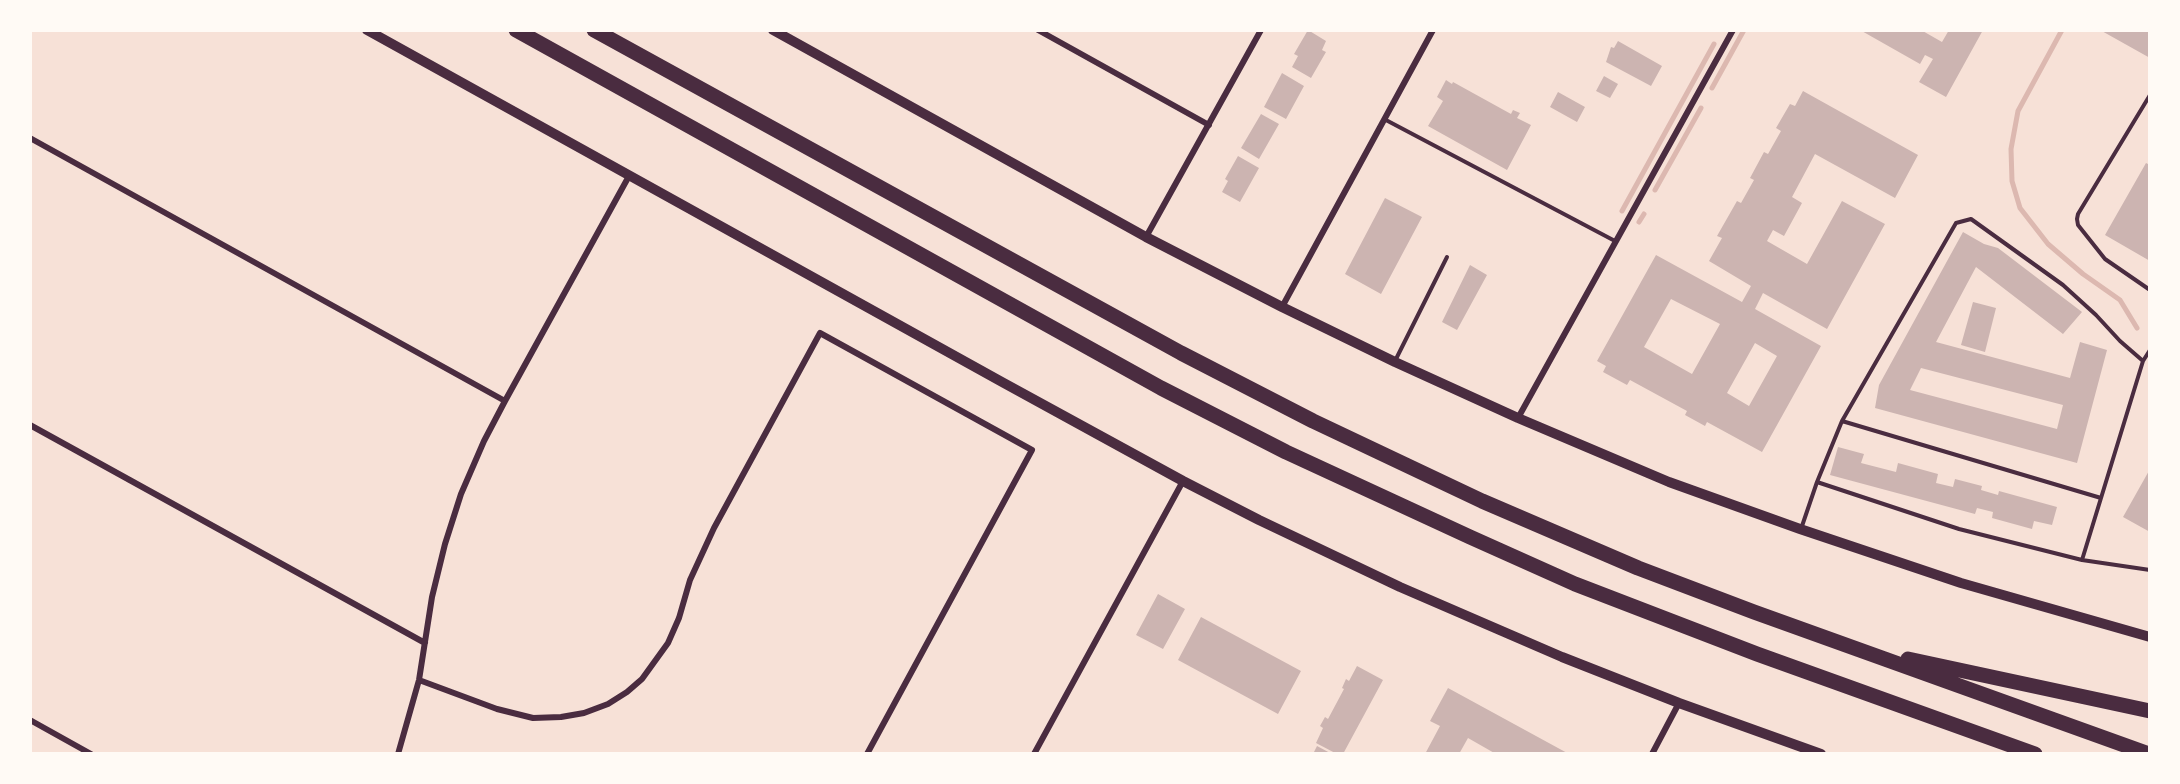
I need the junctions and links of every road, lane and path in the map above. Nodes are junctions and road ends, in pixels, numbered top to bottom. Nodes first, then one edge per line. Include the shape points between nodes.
1 (367, 30) edge
2 (516, 30) edge
3 (594, 30) edge
4 (773, 30) edge
5 (1038, 30) edge
6 (1261, 30) edge
7 (1433, 30) edge
8 (1731, 31) edge
9 (2150, 94) edge
10 (1384, 119) junction
11 (1209, 124) junction
12 (30, 138) edge
13 (629, 176) junction
14 (1146, 237) junction
15 (1615, 241) junction
16 (1447, 256) dead end
17 (2150, 290) edge
18 (1282, 308) junction
19 (2150, 350) edge
20 (1395, 362) junction
21 (2143, 362) junction
22 (505, 401) junction
23 (1518, 418) junction
24 (1842, 421) junction
25 (30, 425) edge
26 (1183, 481) junction
27 (1817, 482) junction
28 (2101, 498) junction
29 (1800, 529) junction
30 (2082, 560) junction
31 (2150, 570) edge
32 (2149, 635) edge
33 (425, 643) junction
34 (1855, 648) junction
35 (419, 680) junction
36 (1679, 703) junction
37 (2150, 711) edge
38 (30, 720) edge
39 (1991, 738) junction
40 (91, 754) edge
41 (398, 754) edge
42 (867, 754) edge
43 (1034, 754) edge
44 (1652, 754) edge
45 (1821, 754) edge
46 (2016, 754) edge
47 (2035, 754) edge
48 (2149, 754) edge

1 - 13 main road
2 - 39 highway via 1161,388 1286,452 1575,584
3 - 34 highway via 1181,353 1313,421 1482,501 1628,563
4 - 14 main road
5 - 11 street
6 - 11 street
7 - 10 street
8 - 15 street
9 - 17 lane via 2077,219 2105,259
10 - 15 lane
10 - 18 street
11 - 14 street
12 - 22 street
13 - 22 street
13 - 26 main road
14 - 18 main road
15 - 23 street
16 - 20 lane
18 - 20 main road
19 - 21 lane
20 - 23 main road
21 - 24 lane via 2063,285 1971,219 1956,223
21 - 28 lane
22 - 33 street via 461,494 437,576
23 - 29 main road via 1669,482
24 - 27 lane
24 - 28 lane
25 - 33 street
26 - 36 main road via 1400,587
26 - 43 street
27 - 29 lane
27 - 30 lane via 1959,529
28 - 30 lane
29 - 32 main road via 1961,583
30 - 31 lane
33 - 35 street
34 - 37 highway
34 - 48 highway
35 - 41 street
35 - 42 street via 533,718 584,713 627,692 642,679 668,643 714,528 820,333 1032,450
36 - 44 street
36 - 45 main road
38 - 40 street
39 - 46 highway
39 - 47 highway

